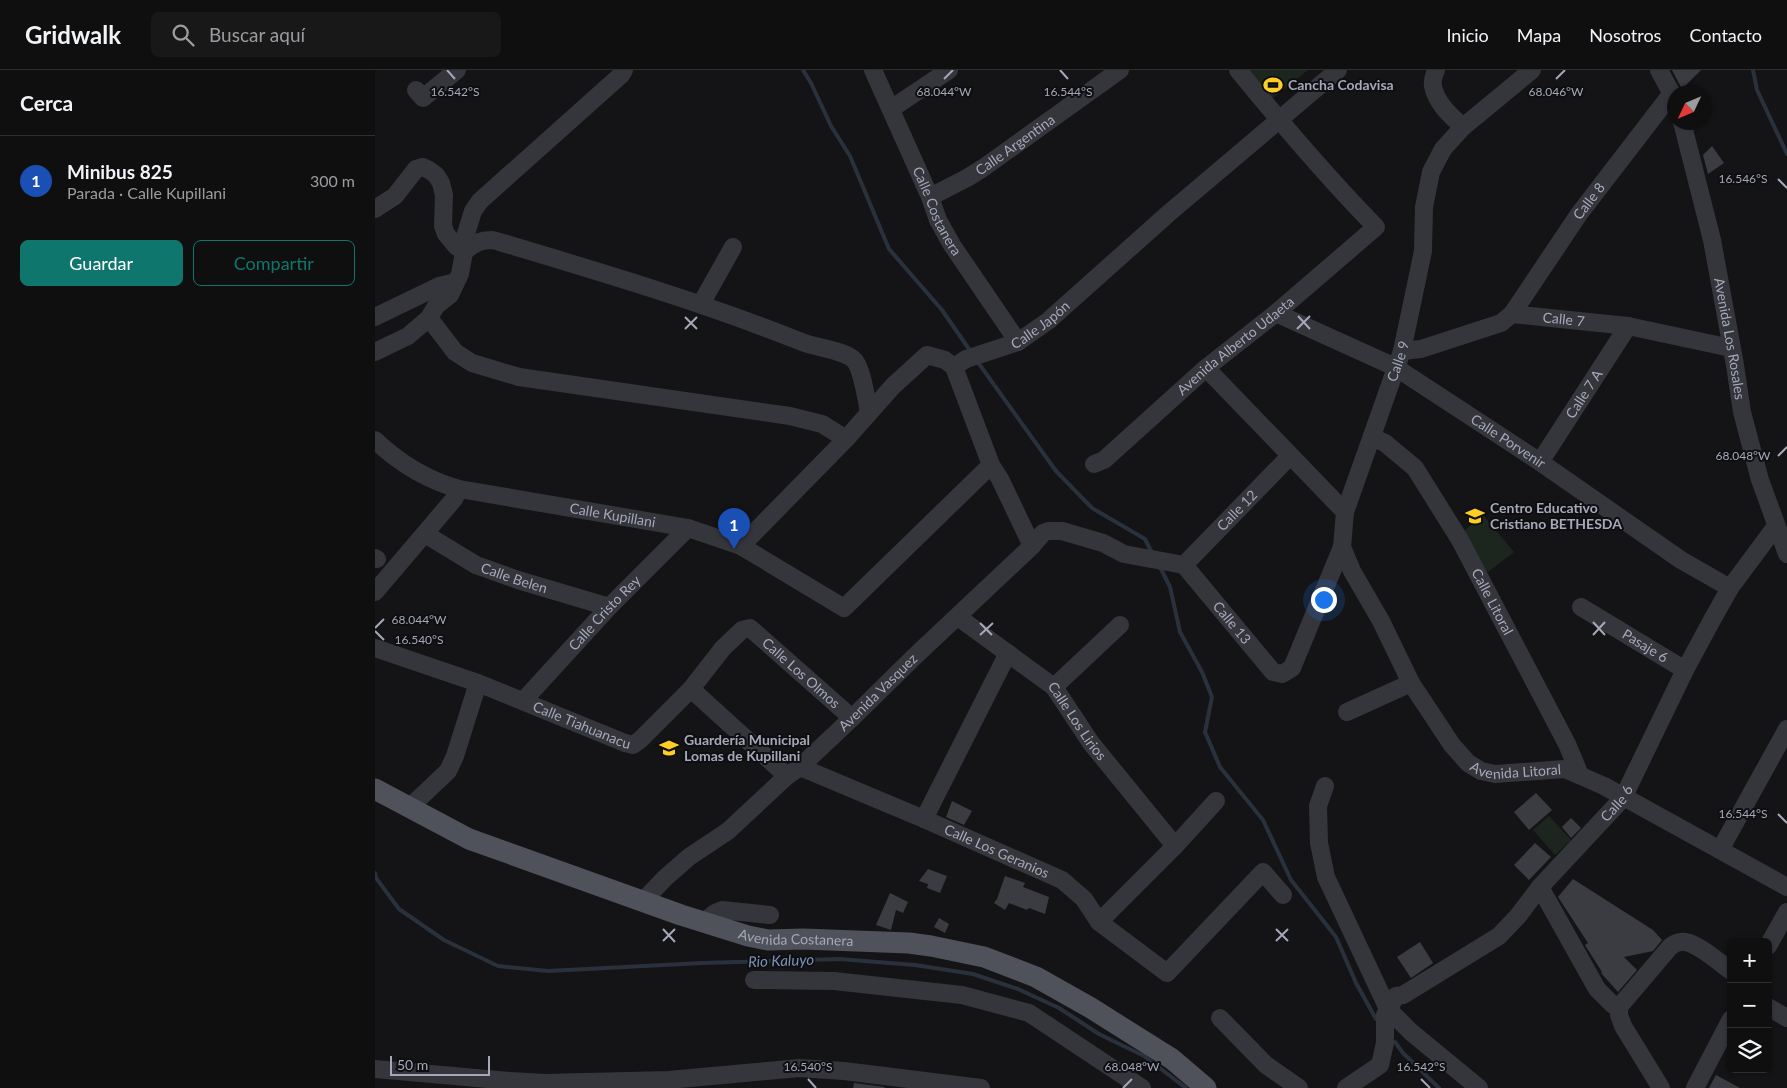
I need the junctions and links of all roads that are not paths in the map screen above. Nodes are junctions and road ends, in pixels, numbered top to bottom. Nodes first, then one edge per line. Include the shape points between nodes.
1 (457, 70) edge
2 (624, 70) edge
3 (873, 70) edge
4 (949, 70) edge
5 (1120, 70) edge
6 (1238, 70) edge
7 (1338, 70) edge
8 (1435, 70) edge
9 (1532, 70) edge
10 (1659, 70) edge
11 (1667, 85) edge
12 (416, 90) dead end
13 (1667, 104) edge
14 (891, 110) junction
15 (1278, 119) junction
16 (1463, 127) junction
17 (1684, 130) edge
18 (930, 198) junction
19 (375, 209) edge
20 (733, 247) dead end
21 (464, 252) junction
22 (456, 282) junction
23 (701, 304) junction
24 (1276, 313) junction
25 (1512, 314) junction
26 (375, 317) edge
27 (429, 318) junction
28 (1628, 326) junction
29 (1014, 343) junction
30 (1731, 348) junction
31 (1402, 351) junction
32 (375, 352) edge
33 (960, 363) junction
34 (1206, 368) junction
35 (1395, 368) junction
36 (869, 412) junction
37 (846, 439) junction
38 (375, 440) edge
39 (1379, 440) junction
40 (1290, 456) junction
41 (1540, 462) junction
42 (1094, 464) dead end
43 (991, 465) junction
44 (459, 489) junction
45 (1345, 512) junction
46 (1776, 526) junction
47 (688, 528) junction
48 (425, 534) junction
49 (741, 546) junction
50 (1033, 546) junction
51 (1342, 547) junction
52 (1787, 554) edge
53 (1184, 565) junction
54 (1730, 588) junction
55 (375, 592) edge
56 (1581, 606) dead end
57 (609, 607) junction
58 (958, 617) junction
59 (1120, 626) dead end
60 (751, 628) joint
61 (375, 648) edge
62 (1008, 653) junction
63 (1685, 670) junction
64 (1282, 674) joint
65 (478, 683) junction
66 (1411, 683) junction
67 (1054, 687) junction
68 (691, 689) junction
69 (523, 701) junction
70 (1347, 712) dead end
71 (853, 718) junction
72 (1787, 729) edge
73 (794, 772) junction
74 (1580, 775) junction
75 (1325, 786) dead end
76 (375, 789) edge
77 (1623, 798) junction
78 (1216, 801) dead end
79 (410, 807) junction
80 (924, 819) junction
81 (1175, 846) junction
82 (1720, 850) junction
83 (1540, 887) junction
84 (1787, 887) edge
85 (1283, 895) dead end
86 (643, 901) junction
87 (1787, 912) edge
88 (770, 915) dead end
89 (704, 922) junction
90 (1099, 922) junction
91 (1772, 939) edge
92 (1727, 968) edge
93 (754, 980) dead end
94 (1619, 1007) junction
95 (1772, 1009) edge
96 (1387, 1012) junction
97 (1220, 1018) dead end
98 (1787, 1018) edge
99 (1727, 1027) edge
100 (375, 1069) edge
101 (431, 1081) edge
102 (668, 1084) edge
103 (545, 1085) edge
104 (981, 1088) edge
105 (1142, 1088) edge
106 (1207, 1088) edge
107 (1299, 1088) edge
108 (1346, 1088) edge
109 (1479, 1088) edge
110 (1661, 1088) edge
111 (1695, 1088) edge

1 - 12 street via 423,98
2 - 21 street via 480,201 473,211
3 - 14 street, Calle Costanera
4 - 14 street
5 - 18 street, Calle Argentina via 983,168
6 - 15 street
7 - 15 street, Calle Japón
8 - 16 street via 1432,84 1438,99
9 - 16 street, Calle 9
10 - 11 street
13 - 25 street, Calle 8 via 1579,214
14 - 18 street, Calle Costanera
15 - 24 street, Avenida Alberto Udaeta via 1376,227
15 - 29 street, Calle Japón via 1048,321
16 - 31 street, Calle 9 via 1443,149 1431,172 1424,208 1423,251
17 - 30 street, Avenida Los Rosales via 1712,240
18 - 29 street, Calle Costanera via 952,245
19 - 21 street via 395,196 417,169 423,167 436,175 441,183 443,226 446,234
20 - 23 street
21 - 22 street
21 - 23 street via 482,240 493,240
22 - 26 street via 439,286
22 - 27 street via 450,295 436,306
23 - 36 street via 804,343 845,354 855,361
24 - 34 street, Avenida Alberto Udaeta
24 - 35 street, Calle Porvenir
25 - 28 street, Calle 7
25 - 31 street via 1501,323 1421,349
27 - 32 street via 408,336
27 - 37 street via 455,352 473,362 519,377 790,416 822,424
28 - 30 street, Calle 7
28 - 41 street, Calle 7 A
29 - 33 street, Calle Japón
30 - 46 street, Avenida Los Rosales via 1759,480
31 - 35 street, Calle 9
33 - 36 street via 927,355
33 - 43 street
34 - 40 street
34 - 42 street, Avenida Alberto Udaeta via 1104,460
35 - 39 street, Calle 9
35 - 41 street, Calle Porvenir
36 - 37 street
37 - 49 street
38 - 44 street, Calle Kupillani via 405,466
39 - 45 street, Calle 9
39 - 74 street, Calle Litoral via 1415,468 1460,540 1567,744
40 - 45 street
40 - 53 street, Calle 12
41 - 54 street, Calle Porvenir via 1681,560
43 - 49 street, Calle Kupillani via 845,608
43 - 50 street
44 - 47 street, Calle Kupillani
44 - 48 street
45 - 51 street, Calle 9
46 - 52 street, Avenida Los Rosales
46 - 54 street, Calle 6
47 - 49 street, Calle Kupillani
47 - 57 street, Calle Cristo Rey
48 - 55 street
48 - 57 street, Calle Belen via 477,565
50 - 53 street, Avenida Vasquez via 1043,533 1061,531 1103,543 1124,554
50 - 58 street, Avenida Vasquez
51 - 64 street, Calle 9 via 1292,668
51 - 66 street, Avenida Litoral
53 - 64 street, Calle 13 via 1273,672
54 - 63 street, Calle 6
56 - 63 street, Pasaje 6
57 - 69 street, Calle Cristo Rey
58 - 62 street, Calle Los Lirios
58 - 71 street, Avenida Vasquez
59 - 67 street
60 - 68 street, Calle Tiahuanacu via 742,630 723,648
60 - 71 street, Calle Los Olmos
61 - 65 street, Calle Tiahuanacu
62 - 67 street, Calle Los Lirios
62 - 80 street
63 - 77 street, Calle 6
65 - 69 street, Calle Tiahuanacu
65 - 79 street via 448,771
66 - 70 street
66 - 74 street, Avenida Litoral via 1452,745 1468,763 1481,771 1495,774 1565,769
67 - 81 street, Calle Los Lirios via 1091,743
68 - 69 street, Calle Tiahuanacu via 633,745
68 - 73 street, Calle Los Geranios
71 - 73 street, Avenida Vasquez
72 - 82 street
73 - 80 street, Calle Los Geranios
73 - 86 street, Avenida Vasquez via 728,831 689,857
74 - 77 street, Avenida Litoral
75 - 96 street via 1319,806 1319,843 1326,877
76 - 79 main road, Avenida Costanera
77 - 82 street, Avenida Litoral
77 - 83 street, Calle 6
78 - 81 street
79 - 86 main road, Avenida Costanera via 469,840
80 - 90 street, Calle Los Geranios via 1062,880 1083,899
81 - 90 street
82 - 84 street, Avenida Litoral
83 - 94 street via 1597,990
83 - 96 street, Calle 6 via 1499,936 1403,995 1396,996
85 - 90 street, Calle Los Geranios via 1263,872 1167,973
86 - 89 main road, Avenida Costanera
87 - 91 street
88 - 89 street via 722,910
89 - 106 main road, Avenida Costanera via 769,940 909,943 984,957 1036,977 1091,1008 1172,1059
92 - 94 street via 1693,944 1677,942
93 - 105 street via 833,981 962,995 1029,1013
94 - 110 street via 1623,1026
95 - 98 street
96 - 108 street via 1380,1065
96 - 109 street
97 - 107 street via 1266,1064
99 - 111 street
100 - 101 street
101 - 103 street via 510,1081
102 - 103 street
102 - 104 street via 799,1068

